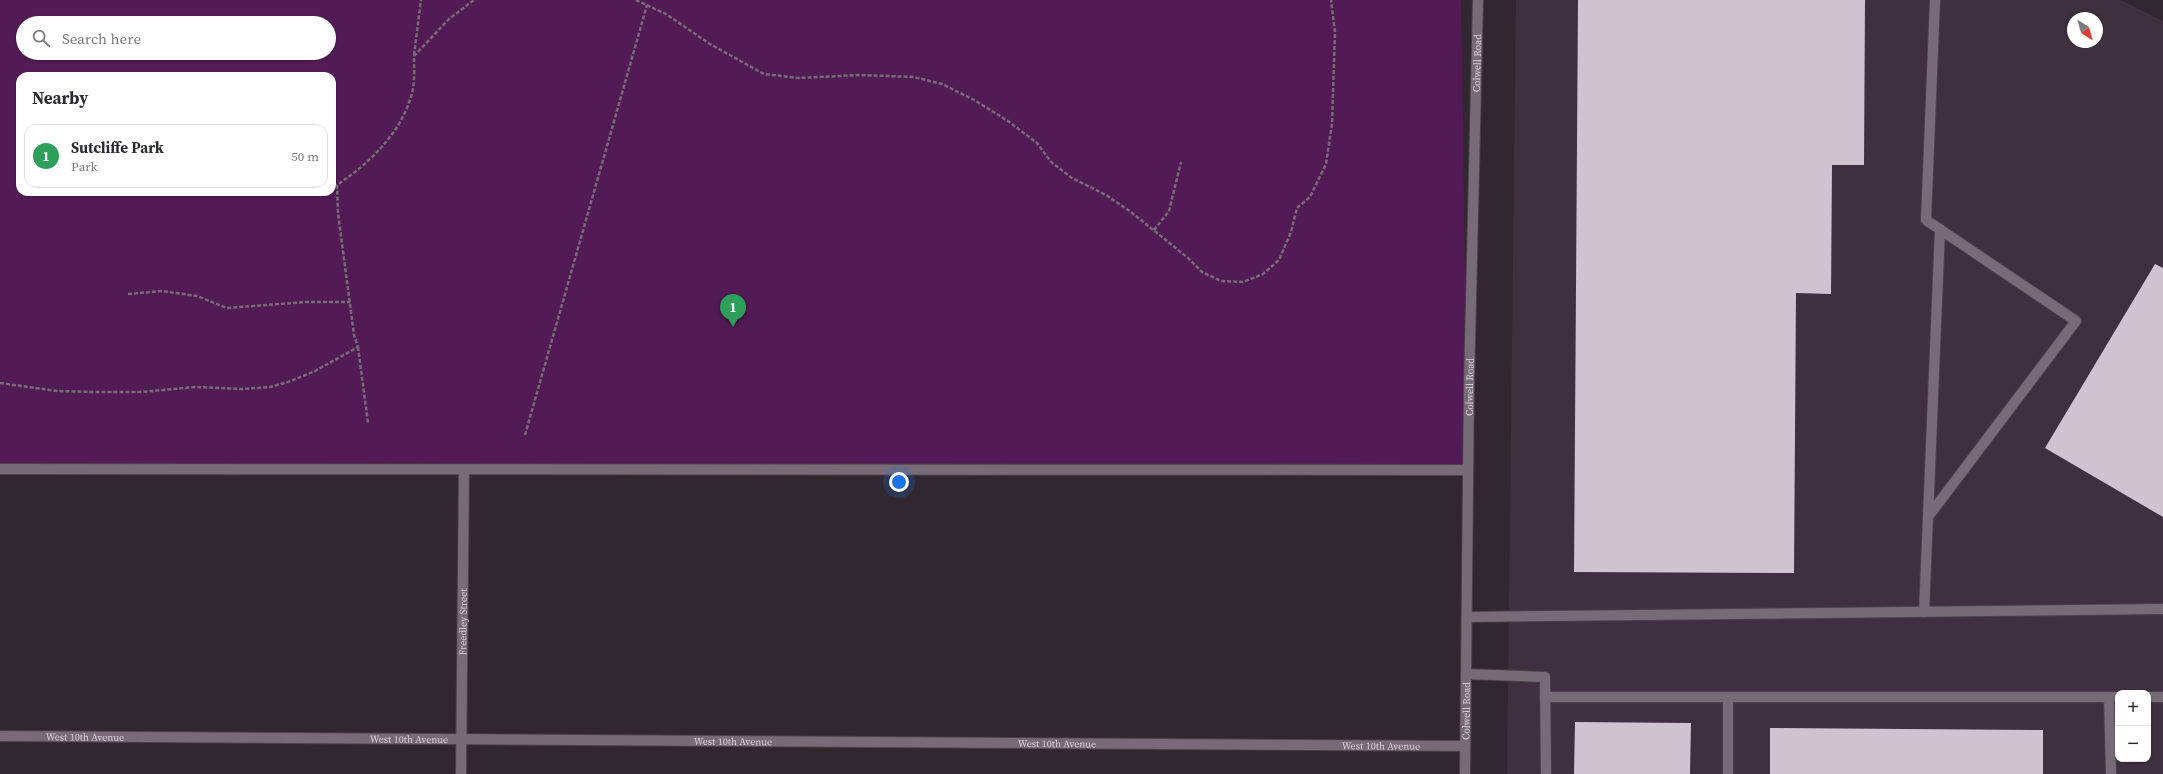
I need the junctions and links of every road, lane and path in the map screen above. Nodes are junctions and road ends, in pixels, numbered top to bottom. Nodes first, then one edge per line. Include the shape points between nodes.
1 (421, 0) edge
2 (474, 0) edge
3 (636, 0) edge
4 (1331, 0) edge
5 (1478, 0) edge
6 (1935, 0) edge
7 (647, 5) junction
8 (414, 56) junction
9 (1181, 162) dead end
10 (1940, 229) junction
11 (1154, 230) junction
12 (128, 294) dead end
13 (350, 302) junction
14 (358, 347) junction
15 (0, 383) edge
16 (368, 423) dead end
17 (525, 434) dead end
18 (0, 470) edge
19 (464, 470) junction
20 (1468, 470) junction
21 (1928, 517) junction
22 (2163, 609) edge
23 (1924, 612) junction
24 (1467, 617) junction
25 (1466, 674) junction
26 (1545, 697) junction
27 (1728, 697) junction
28 (2114, 697) edge
29 (2151, 697) edge
30 (2163, 697) edge
31 (0, 736) edge
32 (461, 740) junction
33 (1465, 746) junction
34 (461, 774) edge
35 (1465, 774) edge
36 (1546, 774) edge
37 (1728, 774) edge
38 (2111, 774) edge

1 - 8 path
2 - 8 path via 449,19
3 - 7 path
4 - 11 path via 1335,32 1332,124 1326,164 1310,197 1297,208 1291,232 1278,260 1263,274 1243,282 1221,281 1202,272
5 - 20 street, Colwell Road
6 - 10 street via 1926,220
7 - 11 path via 764,74 799,78 860,75 914,77 942,84 1008,120 1037,144 1051,162 1072,178 1106,194
7 - 17 path
8 - 13 path via 412,92 398,125 378,152 337,185 338,213
9 - 11 path via 1169,211
10 - 21 street
10 - 21 street via 2076,322
12 - 13 path via 162,291 197,296 227,308 306,302
13 - 14 path
14 - 15 path via 315,371 288,382 263,387 195,387 142,392 94,392 57,391
14 - 16 path
18 - 19 street
19 - 20 street
19 - 32 street, Freedley Street
20 - 24 street, Colwell Road
21 - 23 street
22 - 23 street
23 - 24 street
24 - 25 street, Colwell Road
25 - 26 street via 1545,677
25 - 33 street, Colwell Road
26 - 27 street
26 - 36 street
27 - 28 street
27 - 37 street
28 - 38 street
29 - 30 street
31 - 32 street, West 10th Avenue
32 - 33 street, West 10th Avenue
32 - 34 street, Freedley Street
33 - 35 street, Colwell Road

